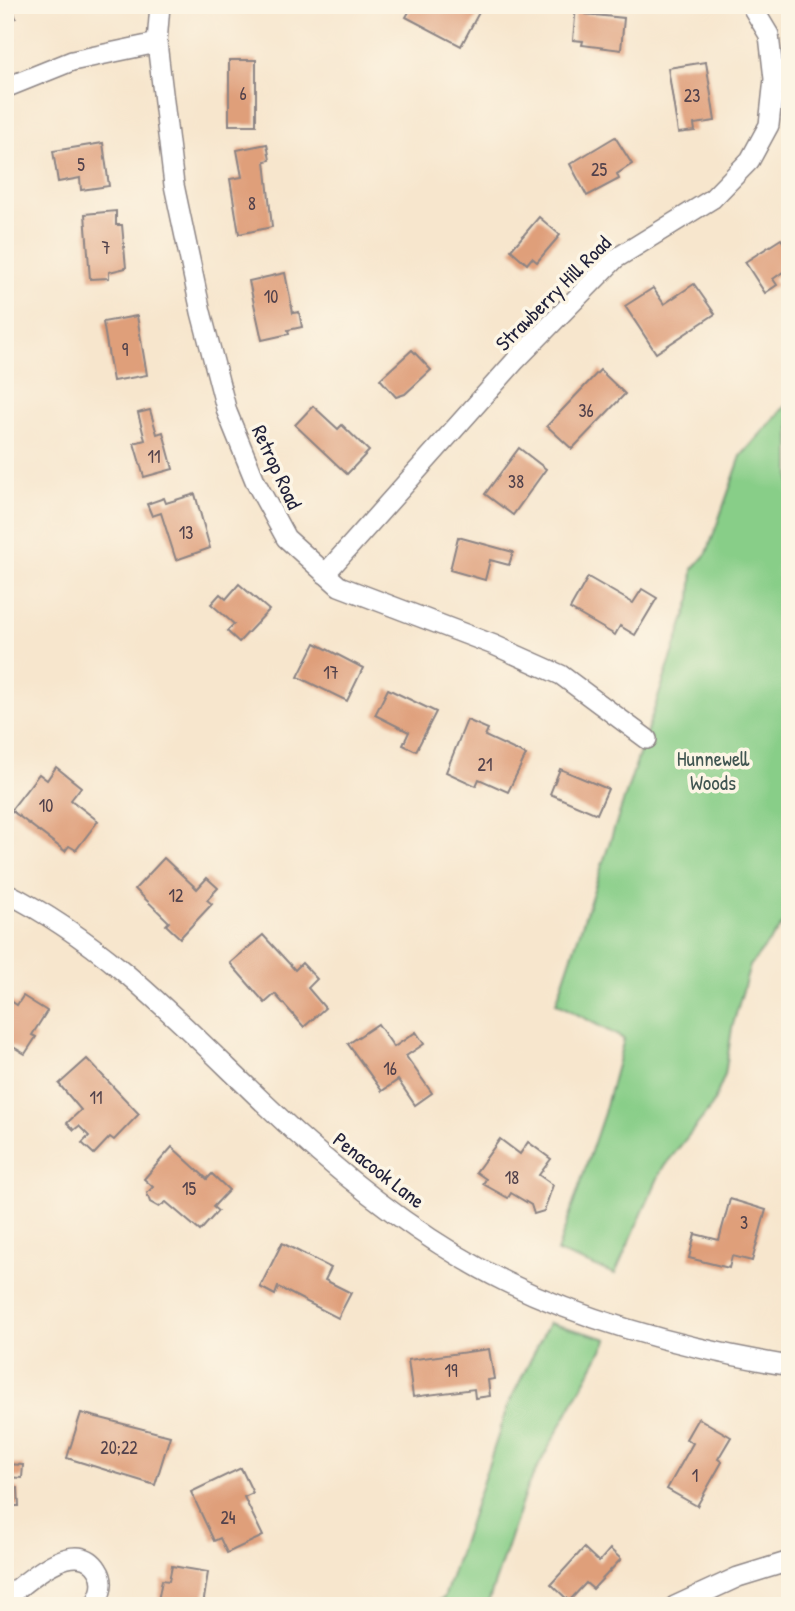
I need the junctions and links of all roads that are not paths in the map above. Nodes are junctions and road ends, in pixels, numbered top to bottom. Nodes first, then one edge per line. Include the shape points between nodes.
1 (160, 5) edge
2 (751, 5) edge
3 (157, 43) junction
4 (5, 88) edge
5 (325, 574) junction
6 (647, 738) dead end
7 (5, 892) edge
8 (790, 1366) edge
9 (790, 1561) edge
10 (5, 1599) edge
11 (94, 1606) edge
12 (675, 1606) edge

1 - 3 street, Retrop Road
2 - 5 street, Strawberry Hill Road via 769,35 774,79 769,125 750,160 712,199 615,259 516,360
3 - 4 street via 72,61
3 - 5 street, Retrop Road via 174,185 227,412 256,483 286,538
5 - 6 street, Retrop Road via 339,586 561,675
7 - 8 street, Penacook Lane via 92,945 332,1164 474,1265 539,1297 622,1326
9 - 12 street via 738,1577
10 - 11 street via 51,1564 74,1558 86,1560 102,1578 102,1591

